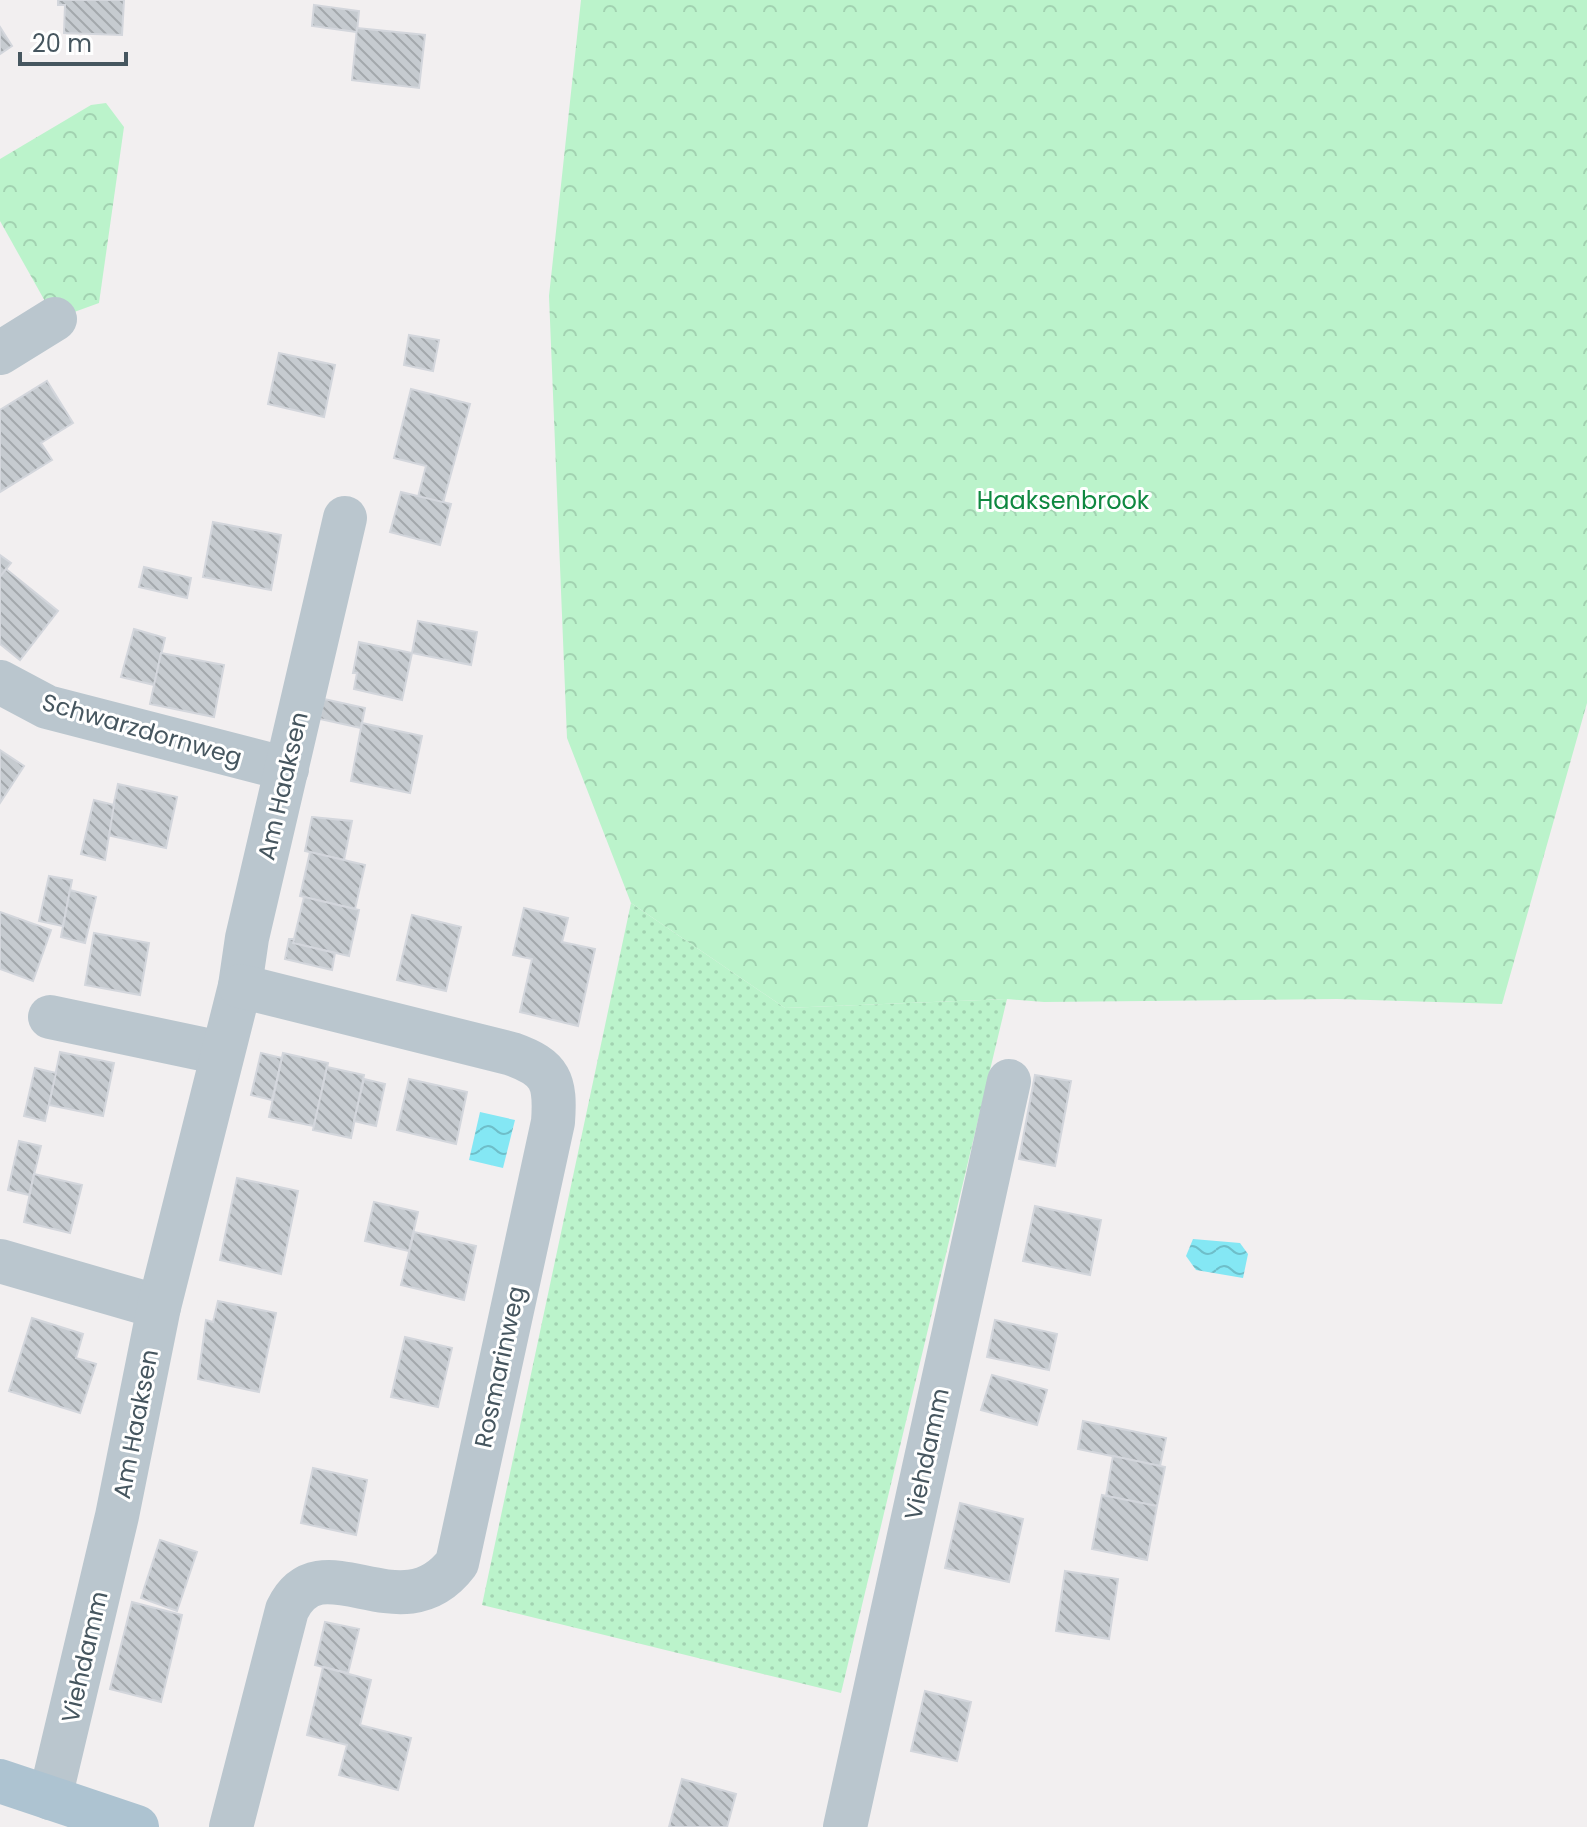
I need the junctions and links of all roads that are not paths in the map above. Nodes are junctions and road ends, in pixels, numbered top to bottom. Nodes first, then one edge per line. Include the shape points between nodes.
1 (55, 319) dead end
2 (0, 353) edge
3 (345, 518) dead end
4 (0, 682) edge
5 (287, 769) junction
6 (240, 986) junction
7 (50, 1017) dead end
8 (221, 1053) junction
9 (1009, 1081) dead end
10 (0, 1261) edge
11 (159, 1307) junction
12 (117, 1516) joint
13 (0, 1781) edge
14 (50, 1798) junction
15 (137, 1827) edge
16 (231, 1827) edge
17 (845, 1827) edge

1 - 2 street
3 - 5 street, Am Haaksen
4 - 5 street, Schwarzdornweg via 47,707
5 - 6 street, Am Haaksen
6 - 8 street, Am Haaksen
6 - 16 street, Rosmarinweg via 523,1057 549,1075 555,1097 457,1563 444,1581 424,1591 398,1594 315,1582 295,1593
7 - 8 street
8 - 11 street, Am Haaksen
9 - 17 street, Viehdamm
10 - 11 street
11 - 12 street, Am Haaksen
12 - 14 street, Viehdamm
13 - 14 main road
14 - 15 main road

